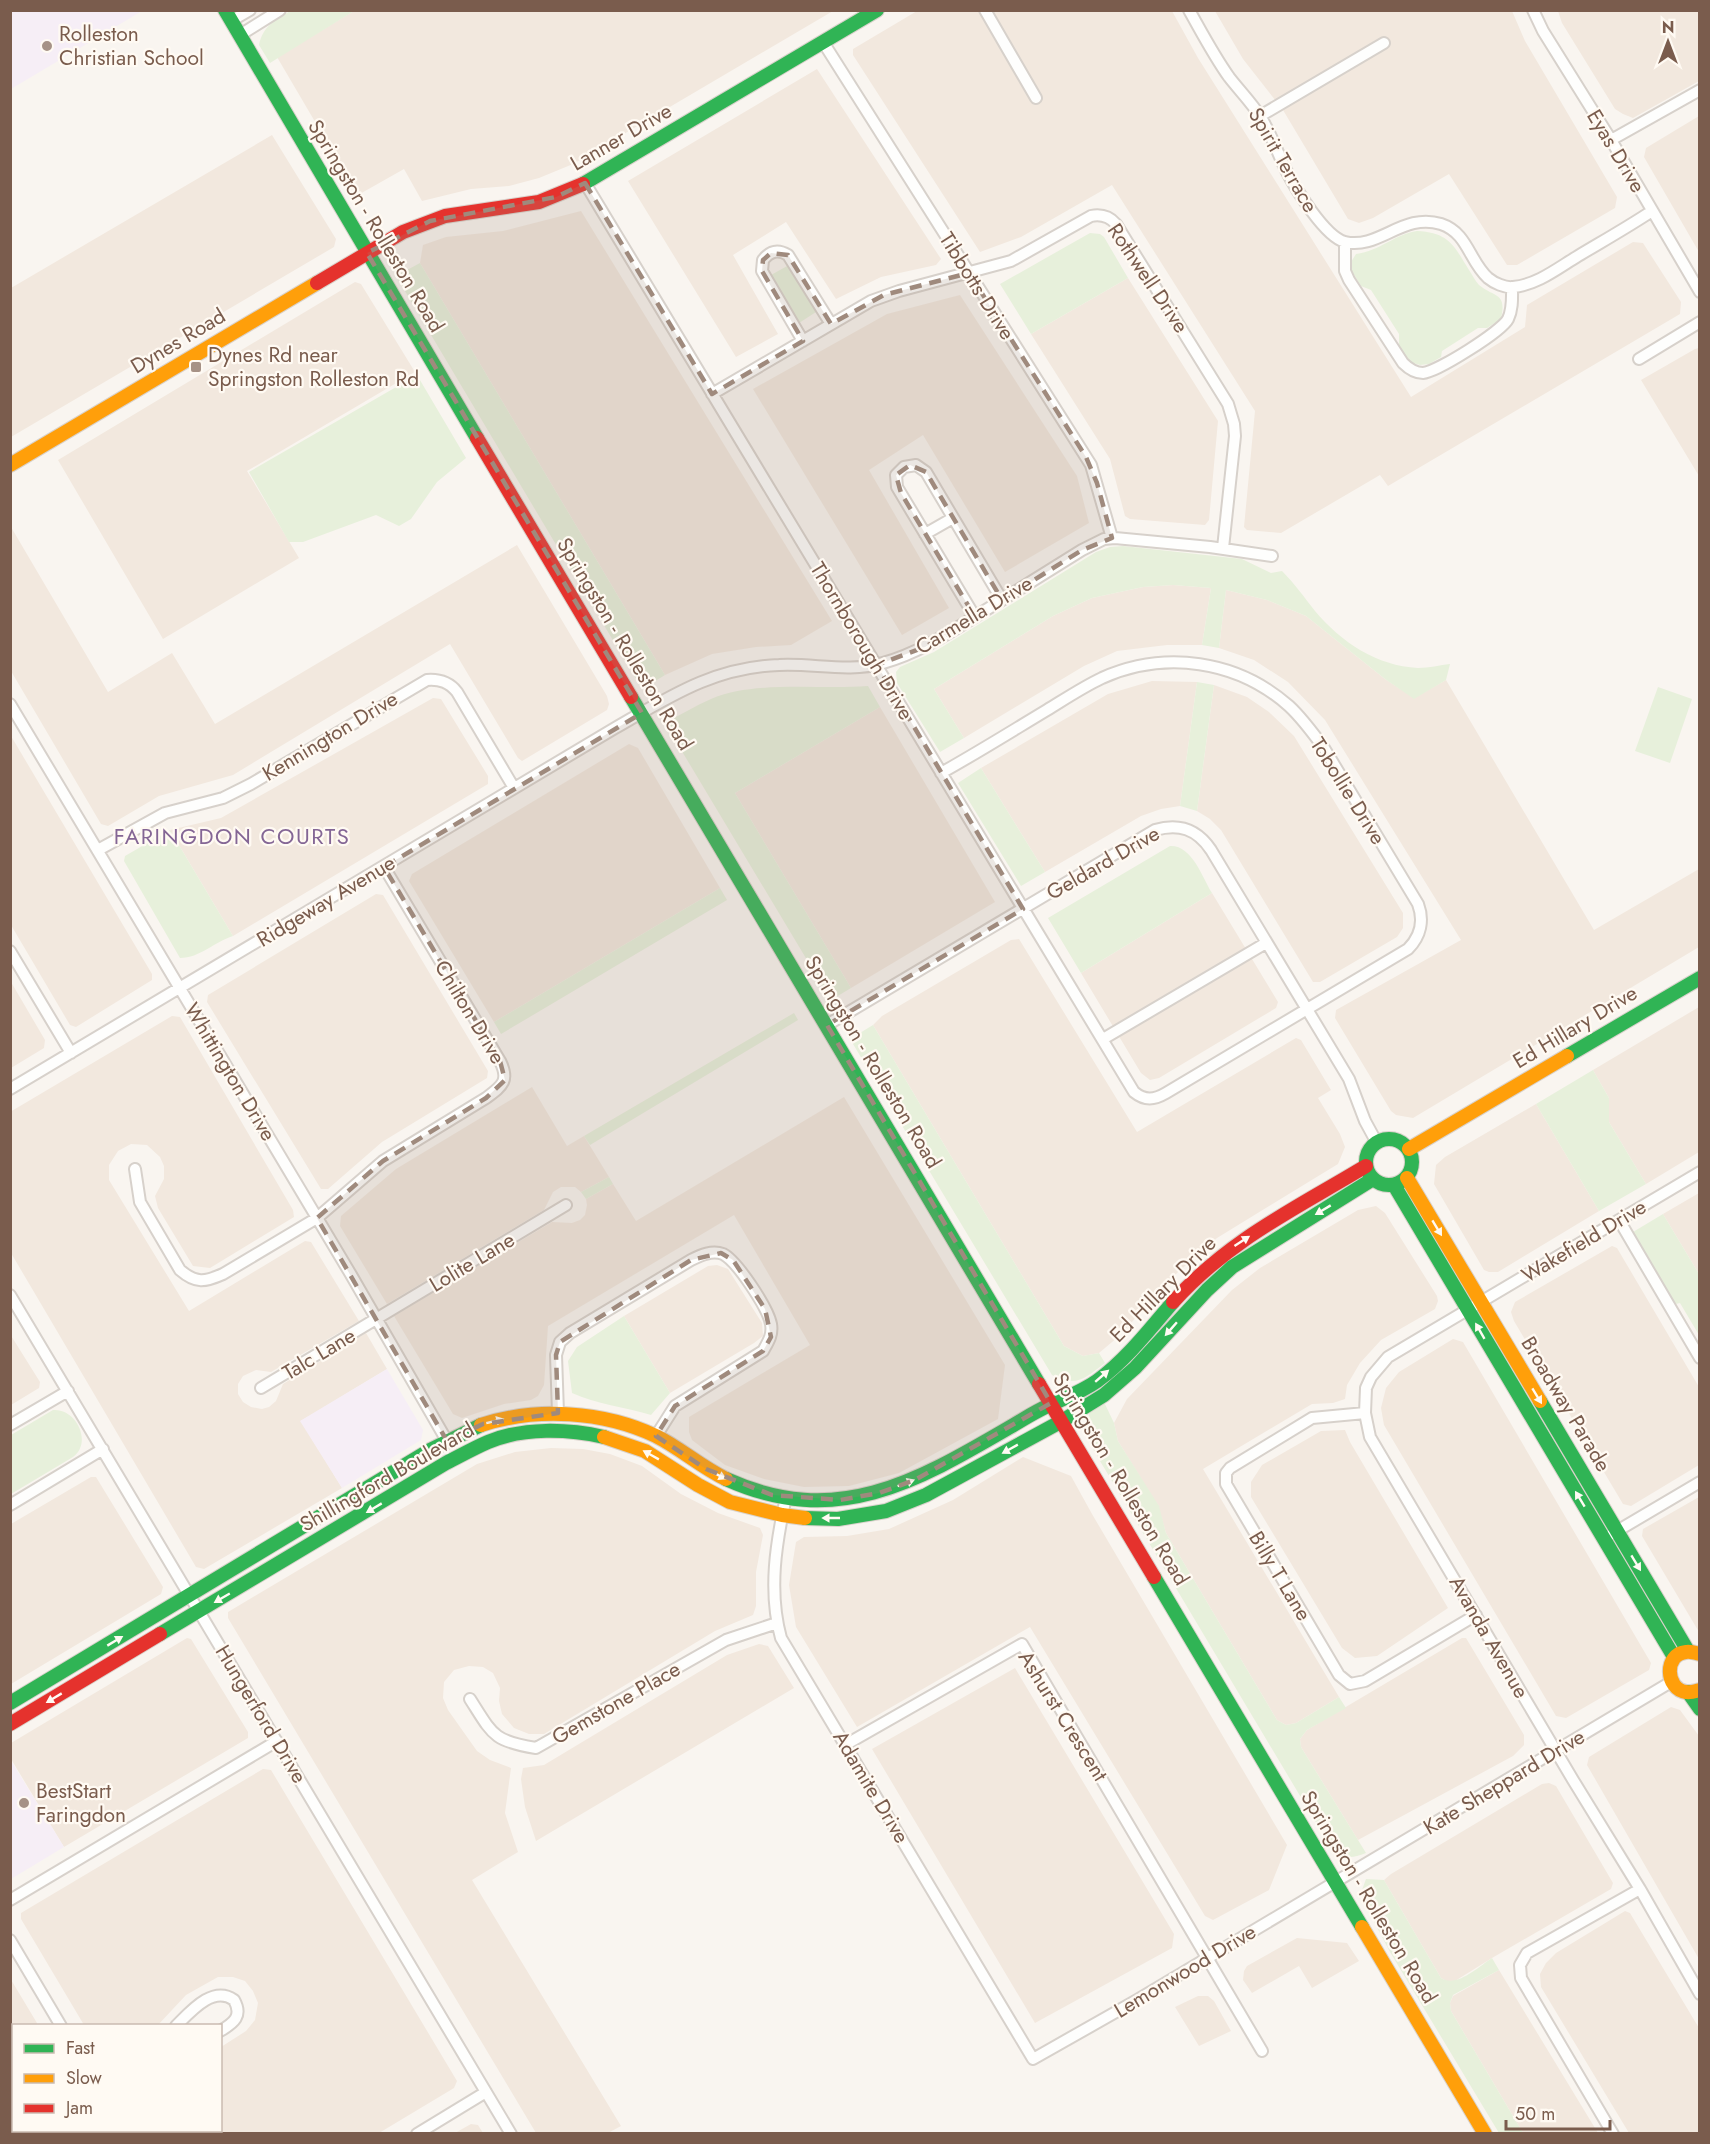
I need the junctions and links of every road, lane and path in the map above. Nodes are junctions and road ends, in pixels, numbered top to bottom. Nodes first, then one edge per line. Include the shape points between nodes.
1 (250, 10) edge
2 (280, 10) edge
3 (877, 10) edge
4 (985, 10) edge
5 (1189, 10) edge
6 (1533, 10) edge
7 (228, 16) edge
8 (240, 35) junction
9 (823, 42) junction
10 (1384, 44) dead end
11 (1700, 90) edge
12 (1036, 98) dead end
13 (1260, 116) junction
14 (1611, 140) junction
15 (585, 183) junction
16 (1652, 211) junction
17 (1345, 242) junction
18 (367, 252) junction
19 (969, 273) junction
20 (1512, 287) junction
21 (1700, 292) edge
22 (1700, 322) edge
23 (831, 324) junction
24 (803, 340) junction
25 (1639, 359) dead end
26 (712, 394) junction
27 (10, 465) edge
28 (953, 518) junction
29 (925, 534) junction
30 (1112, 538) junction
31 (1223, 548) junction
32 (1272, 556) dead end
33 (1002, 600) junction
34 (975, 617) junction
35 (876, 664) junction
36 (10, 704) edge
37 (642, 713) junction
38 (942, 773) junction
39 (514, 788) junction
40 (98, 850) junction
41 (384, 867) junction
42 (1023, 909) junction
43 (1266, 943) junction
44 (10, 951) edge
45 (1700, 978) edge
46 (180, 988) junction
47 (1307, 1010) junction
48 (827, 1025) junction
49 (1103, 1039) junction
50 (71, 1053) junction
51 (10, 1089) edge
52 (1141, 1098) joint
53 (1377, 1143) junction
54 (1409, 1149) junction
55 (1366, 1166) junction
56 (135, 1169) dead end
57 (1700, 1172) edge
58 (1407, 1178) junction
59 (1373, 1179) junction
60 (1394, 1185) junction
61 (566, 1204) dead end
62 (316, 1218) junction
63 (1619, 1220) junction
64 (10, 1295) edge
65 (1481, 1302) junction
66 (1468, 1310) junction
67 (377, 1320) junction
68 (1700, 1358) edge
69 (261, 1388) dead end
70 (68, 1391) junction
71 (1051, 1403) junction
72 (558, 1413) junction
73 (1365, 1413) junction
74 (1062, 1421) junction
75 (10, 1425) edge
76 (656, 1436) junction
77 (447, 1441) junction
78 (103, 1449) junction
79 (1700, 1482) edge
80 (786, 1497) junction
81 (10, 1504) edge
82 (782, 1515) junction
83 (1617, 1531) junction
84 (1604, 1539) junction
85 (262, 1553) junction
86 (272, 1569) junction
87 (190, 1596) junction
88 (200, 1611) junction
89 (1476, 1615) junction
90 (777, 1623) junction
91 (1694, 1652) edge
92 (1674, 1657) junction
93 (1671, 1683) junction
94 (1694, 1691) edge
95 (470, 1699) dead end
96 (10, 1703) edge
97 (1700, 1709) edge
98 (10, 1724) edge
99 (277, 1741) junction
100 (845, 1745) junction
101 (1556, 1751) junction
102 (1336, 1882) junction
103 (1640, 1889) junction
104 (10, 1900) edge
105 (10, 1940) edge
106 (1208, 1958) junction
107 (1700, 1994) edge
108 (60, 2024) edge
109 (177, 2024) edge
110 (222, 2030) edge
111 (1262, 2051) dead end
112 (1033, 2059) joint
113 (486, 2092) junction
114 (417, 2133) edge
115 (511, 2133) edge
116 (1485, 2133) edge
117 (1613, 2133) edge

1 - 7 street
2 - 8 street
3 - 9 street, Lanner Drive
4 - 12 street
5 - 13 street, Spirit Terrace via 1228,76
6 - 14 street, Eyas Drive
7 - 8 street, Springston - Rolleston Road
8 - 18 street, Springston - Rolleston Road
9 - 15 street, Lanner Drive
9 - 19 street, Tibbotts Drive
10 - 13 street
11 - 14 street
13 - 17 street, Spirit Terrace via 1287,172 1321,224 1329,234
14 - 16 street, Eyas Drive
15 - 18 street, Lanner Drive via 539,202 430,221
15 - 26 street, Thornborough Drive
16 - 20 street via 1537,281
16 - 21 street, Eyas Drive
17 - 20 street via 1364,243 1408,224 1442,225 1460,236 1488,278
17 - 20 street via 1345,271 1349,280 1402,363 1416,372 1432,370 1496,333 1509,318
18 - 27 street, Dynes Road
18 - 37 street, Springston - Rolleston Road
19 - 23 street, Rothwell Drive via 884,295
19 - 30 street, Tibbotts Drive via 1090,465
19 - 31 street, Rothwell Drive via 1025,254 1091,216 1113,220 1232,413 1234,451
22 - 25 street
23 - 24 street, Rothwell Drive
23 - 24 street via 788,255 771,252 763,260 762,271
24 - 26 street, Rothwell Drive
26 - 35 street, Thornborough Drive
28 - 29 street
28 - 29 street via 926,472 916,465 904,467 896,475 897,487
28 - 33 street
29 - 34 street
30 - 31 street, Carmella Drive
30 - 33 street, Carmella Drive via 1082,550
31 - 32 street, Carmella Drive
33 - 34 street, Carmella Drive
34 - 35 street, Carmella Drive via 925,647
35 - 37 street, Carmella Drive via 747,668 697,682
35 - 38 street, Thornborough Drive
36 - 40 street, Whittington Drive
37 - 39 street, Ridgeway Avenue
37 - 48 street, Springston - Rolleston Road
38 - 42 street, Thornborough Drive
38 - 47 street, Tobollie Drive via 1086,686 1121,671 1162,663 1191,663 1224,669 1259,684 1289,706 1324,748 1421,912 1419,933 1408,949
39 - 40 street, Kennington Drive via 457,692 440,680 427,680 251,784 223,798 165,813
39 - 41 street, Ridgeway Avenue
40 - 46 street, Whittington Drive
41 - 46 street, Ridgeway Avenue
41 - 62 street, Chilton Drive via 500,1061 505,1080 486,1098 383,1161
42 - 43 street, Geldard Drive via 1155,830 1175,826 1194,831 1206,842
42 - 48 street, Geldard Drive
42 - 49 street, Thornborough Drive
43 - 47 street, Geldard Drive
43 - 49 street
44 - 50 street
45 - 54 street, Ed Hillary Drive
46 - 50 street, Ridgeway Avenue
46 - 62 street, Whittington Drive
47 - 52 street, Tobollie Drive via 1156,1099
47 - 53 street, Geldard Drive via 1349,1079
48 - 71 street, Springston - Rolleston Road
49 - 52 street, Thornborough Drive
50 - 51 street, Ridgeway Avenue
53 - 54 street via 1398,1140
53 - 55 street via 1368,1153
54 - 58 street via 1413,1164
55 - 59 street
71 -> 55 street, Ed Hillary Drive via 1096,1382 1137,1345 1197,1277 1231,1248
56 - 62 street via 140,1202 180,1270 197,1280 208,1281 223,1274
57 - 63 street, Wakefield Drive
58 - 60 street
58 -> 65 street, Broadway Parade
59 - 60 street
59 -> 74 street, Ed Hillary Drive via 1232,1267 1135,1368 1104,1395
60 - 66 street, Broadway Parade
61 - 67 street, Lolite Lane
62 - 67 street, Whittington Drive
63 - 65 street, Wakefield Drive
63 - 68 street
64 - 70 street, Hungerford Drive
65 - 66 street, Wakefield Drive
65 -> 83 street, Broadway Parade
66 - 73 street, Avanda Avenue via 1378,1366 1366,1388
84 -> 66 street, Broadway Parade
67 - 69 street, Talc Lane
67 - 77 street, Whittington Drive
70 - 75 street
70 - 78 street, Hungerford Drive
71 - 74 street, Springston - Rolleston Road
80 -> 71 street, Shillingford Boulevard via 840,1500 879,1493 915,1480
72 - 76 street, Shillingford Boulevard via 608,1420
72 - 76 street via 556,1355 560,1342 691,1260 705,1253 721,1253 732,1260 765,1309 771,1337 763,1351 675,1406
77 -> 72 street, Shillingford Boulevard via 483,1424
73 - 89 street, Avanda Avenue via 1378,1454
73 - 89 street, Billy T Lane via 1312,1418 1230,1468 1226,1484 1328,1656 1350,1684 1365,1681
74 -> 82 street, Shillingford Boulevard via 926,1495 886,1511 838,1519
74 - 102 street, Springston - Rolleston Road
76 -> 80 street, Shillingford Boulevard via 736,1484
77 - 85 street, Shillingford Boulevard
78 - 81 street
78 - 87 street, Hungerford Drive
79 - 83 street
80 - 82 street, Adamite Drive
82 -> 86 street, Shillingford Boulevard via 730,1502 645,1451 608,1438 534,1431 490,1441 446,1464
82 - 90 street, Adamite Drive via 774,1577
83 - 84 street
83 -> 91 street, Broadway Parade
84 - 92 street, Broadway Parade
85 - 86 street
85 - 87 street, Shillingford Boulevard
86 -> 88 street, Shillingford Boulevard
87 - 88 street, Hungerford Drive
96 -> 87 street, Shillingford Boulevard
88 -> 98 street, Shillingford Boulevard
88 - 99 street, Hungerford Drive
89 - 101 street, Avanda Avenue
90 - 95 street, Gemstone Place via 726,1640 536,1748 510,1744 492,1733
90 - 100 street, Adamite Drive via 781,1638
91 - 92 street
92 - 93 street via 1669,1669
93 - 94 street via 1678,1689
93 - 101 street, Kate Sheppard Drive
94 - 97 street
99 - 104 street
99 - 113 street, Hungerford Drive
100 - 106 street, Ashurst Crescent via 1022,1644
100 - 112 street, Adamite Drive
101 - 102 street, Kate Sheppard Drive
101 - 103 street, Avanda Avenue
102 - 106 street, Lemonwood Drive
102 - 116 street, Springston - Rolleston Road
103 - 107 street, Avanda Avenue
103 - 117 street via 1527,1953 1520,1965 1521,1978
105 - 108 street
106 - 111 street
106 - 112 street, Lemonwood Drive
109 - 110 street via 199,2004 221,1995 234,2000 238,2013 235,2021
113 - 114 street
113 - 115 street, Hungerford Drive

